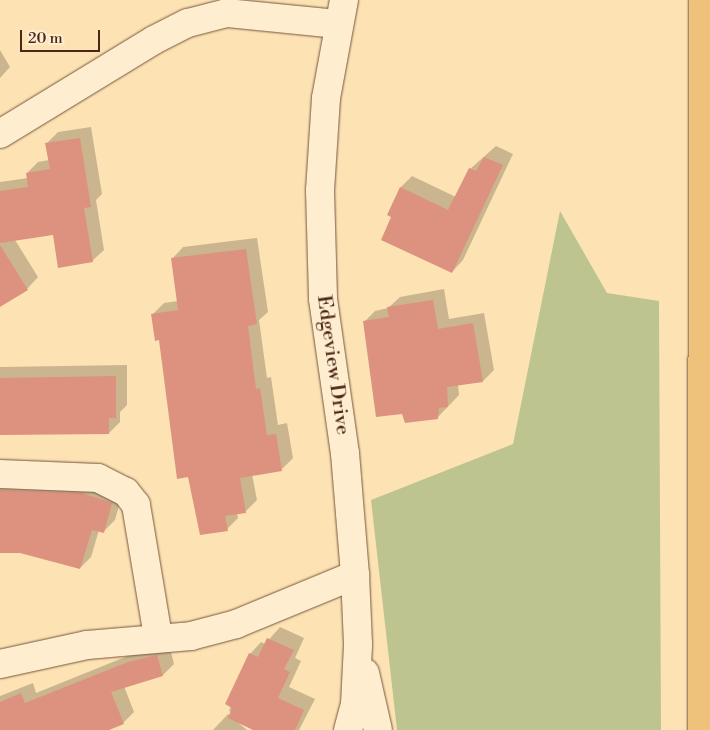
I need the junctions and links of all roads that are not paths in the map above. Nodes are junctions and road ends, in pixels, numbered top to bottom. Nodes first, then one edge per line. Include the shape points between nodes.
1 (703, 0) edge
2 (341, 12) edge
3 (0, 134) edge
4 (0, 474) edge
5 (355, 575) junction
6 (158, 636) junction
7 (358, 645) junction
8 (0, 664) edge
9 (348, 730) edge
10 (378, 730) edge
11 (702, 730) edge

1 - 11 highway
2 - 3 street via 227,13 188,23 154,40
2 - 5 street, Edgeview Drive via 326,98 320,190 323,299 345,453
4 - 6 street via 98,478 126,492 136,505
5 - 6 street via 236,624 191,636
5 - 7 street, Edgeview Drive
6 - 8 street via 87,645
7 - 9 street, Edgeview Drive via 355,704
7 - 10 street

